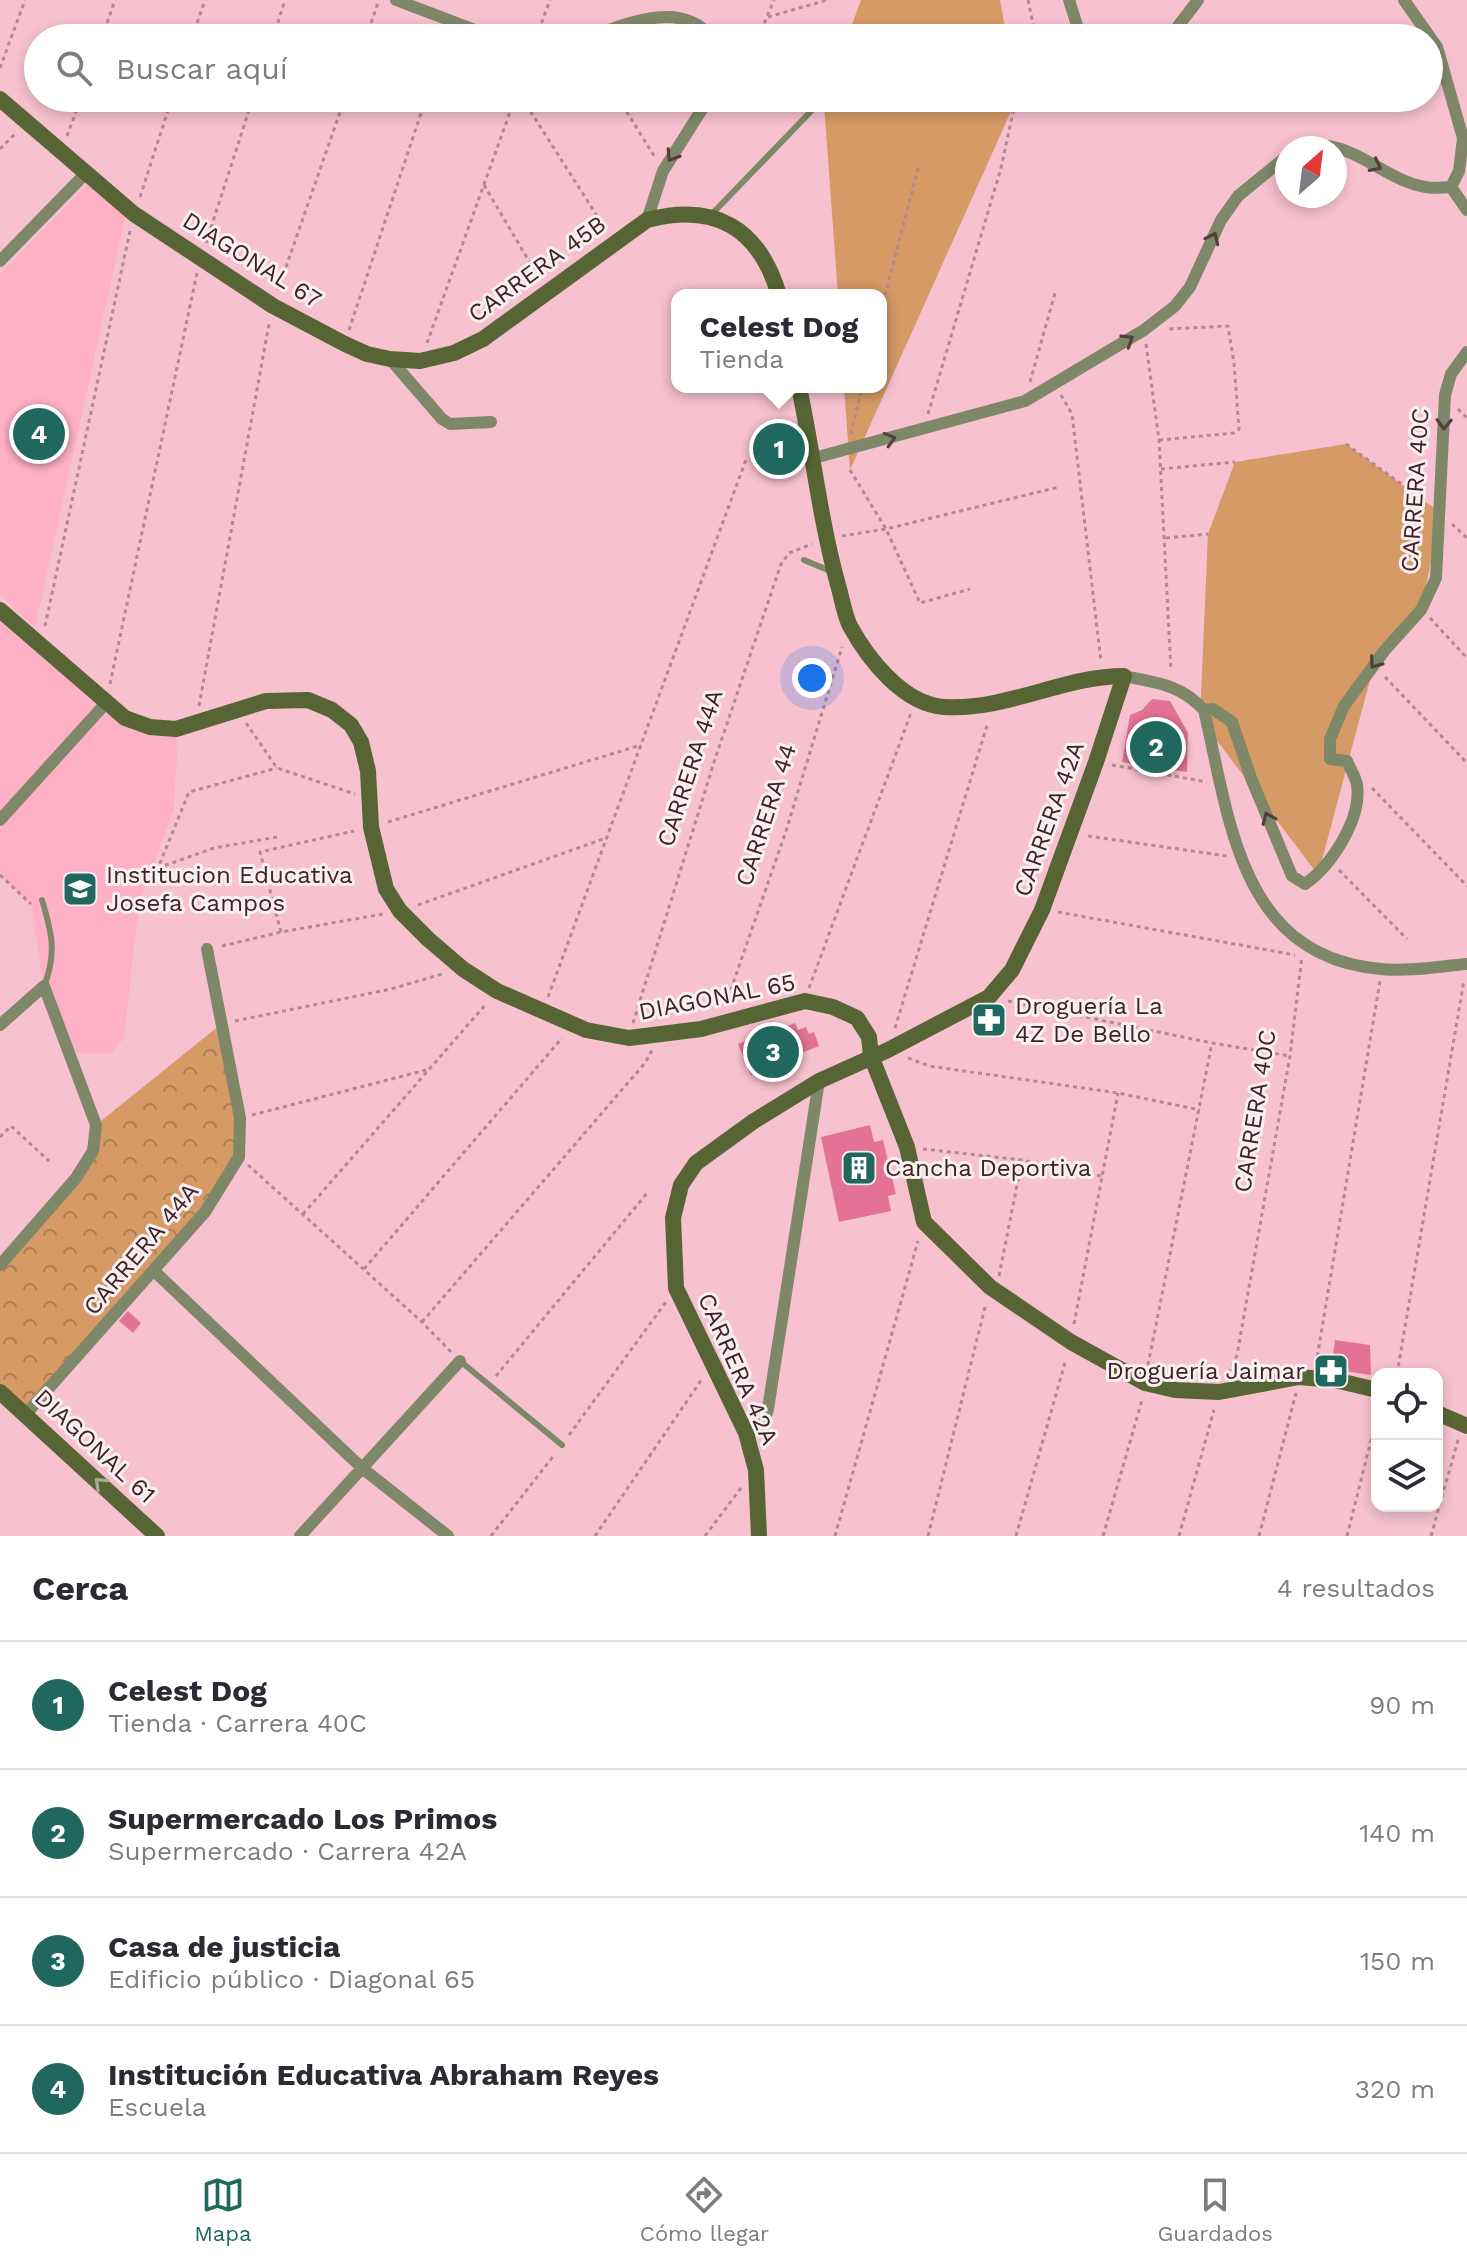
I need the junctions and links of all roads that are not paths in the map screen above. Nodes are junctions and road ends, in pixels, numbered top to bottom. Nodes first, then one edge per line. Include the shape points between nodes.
1 (396, 0) edge
2 (1069, 0) edge
3 (1198, 0) edge
4 (1404, 0) edge
5 (459, 24) edge
6 (623, 24) edge
7 (701, 24) edge
8 (1077, 24) edge
9 (1180, 24) edge
10 (1421, 24) edge
11 (1443, 66) edge
12 (0, 99) edge
13 (700, 112) edge
14 (810, 112) edge
15 (1465, 138) edge
16 (1347, 152) edge
17 (1275, 166) edge
18 (87, 172) junction
19 (1451, 187) junction
20 (1467, 210) edge
21 (710, 216) junction
22 (647, 220) junction
23 (0, 261) edge
24 (777, 289) edge
25 (1467, 352) edge
26 (390, 359) junction
27 (800, 393) edge
28 (491, 422) dead end
29 (814, 458) junction
30 (804, 560) dead end
31 (836, 575) junction
32 (0, 610) edge
33 (1124, 676) junction
34 (106, 703) junction
35 (1204, 710) junction
36 (0, 820) edge
37 (42, 900) dead end
38 (207, 949) road end
39 (1467, 964) edge
40 (44, 986) junction
41 (0, 1025) edge
42 (871, 1056) junction
43 (819, 1081) junction
44 (0, 1265) edge
45 (154, 1271) junction
46 (460, 1361) joint
47 (1371, 1389) edge
48 (0, 1392) edge
49 (25, 1415) junction
50 (1443, 1416) edge
51 (1465, 1425) edge
52 (746, 1433) junction
53 (562, 1445) road end
54 (362, 1468) junction
55 (157, 1536) edge
56 (300, 1536) edge
57 (448, 1536) edge
58 (759, 1536) edge

1 - 5 street
2 - 8 street
3 - 9 street
4 - 10 street
6 - 7 street via 661,9 679,9
11 - 15 street
12 - 18 street, DIAGONAL 67
13 -> 22 street via 663,171
14 - 21 lane
15 - 19 street
16 -> 19 street via 1400,179 1424,187
29 -> 17 street via 1025,401 1144,330 1190,287 1238,196
18 - 23 street
18 - 26 street, DIAGONAL 67 via 134,214 273,306 367,354
19 - 20 street
21 - 22 street, CARRERA 45B via 673,213
21 - 24 street via 751,240 769,263
22 - 26 street, CARRERA 45B via 483,339 420,361
25 -> 35 street, CARRERA 40C via 1451,374 1445,395 1436,578 1421,610 1344,706 1330,739 1330,759 1347,761 1357,784 1356,809 1342,843 1305,884 1292,876 1232,722 1213,709
26 - 28 street via 450,424
27 - 29 street
29 - 31 street
30 - 31 lane
31 - 33 street, CARRERA 40C via 849,624 876,664 916,699 941,707 993,703 1102,676
32 - 34 street, DIAGONAL 65
33 - 35 street, CARRERA 40C via 1191,695
33 - 42 street, CARRERA 42A via 1042,910 1012,970 989,997
34 - 36 street
34 - 42 street, DIAGONAL 65 via 125,718 176,729 266,701 308,700 332,710 351,725 361,742 371,827 386,889 400,911 463,969 542,1013 629,1038 701,1029 805,1001 857,1018 869,1037
35 - 39 street via 1241,858 1262,903 1303,950 1382,970
37 - 40 lane via 54,955
38 - 45 street, CARRERA 44A via 240,1118 239,1157 205,1212
40 - 41 street
40 - 44 street via 96,1125 93,1151
42 - 43 street, CARRERA 42A
42 - 47 street, DIAGONAL 65 via 907,1147 924,1222 990,1287 1071,1342 1145,1383 1175,1390 1219,1392 1306,1378
43 - 52 street via 768,1409 763,1424
43 - 52 street, CARRERA 42A via 696,1163 681,1185 673,1218 676,1288
45 - 49 street, CARRERA 44A
45 - 54 street
46 - 53 lane
46 - 54 street
48 - 49 street, DIAGONAL 61
55 -> 49 street, DIAGONAL 61
50 - 51 street
52 - 58 street, CARRERA 42A via 756,1470
54 - 56 street
54 - 57 street

